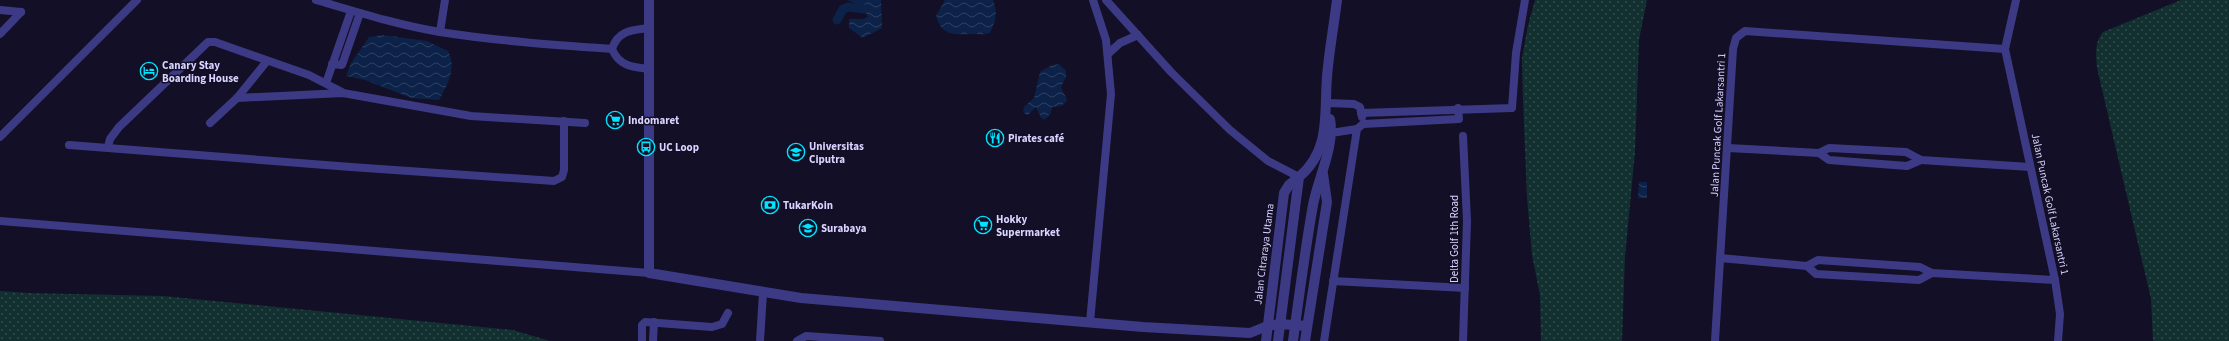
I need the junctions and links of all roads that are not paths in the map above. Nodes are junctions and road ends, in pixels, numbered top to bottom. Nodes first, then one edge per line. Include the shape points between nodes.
1 (137, 0) edge
2 (316, 0) edge
3 (445, 0) edge
4 (649, 0) edge
5 (1093, 0) edge
6 (1106, 0) edge
7 (1337, 0) edge
8 (1525, 0) edge
9 (2016, 0) edge
10 (0, 10) edge
11 (351, 10) junction
12 (360, 13) junction
13 (649, 28) junction
14 (440, 32) junction
15 (0, 34) edge
16 (1138, 35) junction
17 (612, 48) junction
18 (2005, 49) junction
19 (1108, 54) junction
20 (267, 61) junction
21 (332, 64) junction
22 (649, 70) junction
23 (326, 83) junction
24 (342, 93) junction
25 (237, 98) junction
26 (1327, 107) junction
27 (1458, 108) junction
28 (1361, 113) junction
29 (564, 121) junction
30 (210, 123) dead end
31 (586, 123) dead end
32 (1360, 126) junction
33 (1331, 134) junction
34 (1463, 136) dead end
35 (0, 137) edge
36 (69, 145) dead end
37 (108, 147) junction
38 (1728, 148) junction
39 (1818, 153) junction
40 (1922, 160) junction
41 (2030, 167) junction
42 (1323, 174) junction
43 (1299, 177) junction
44 (0, 221) edge
45 (1720, 258) junction
46 (1807, 266) junction
47 (649, 273) junction
48 (1932, 273) junction
49 (2055, 280) junction
50 (1333, 281) junction
51 (1465, 288) junction
52 (763, 293) junction
53 (728, 313) dead end
54 (654, 322) junction
55 (1090, 322) junction
56 (1280, 324) junction
57 (1296, 324) junction
58 (1267, 326) junction
59 (1307, 326) junction
60 (1250, 333) junction
61 (642, 341) edge
62 (653, 341) edge
63 (760, 341) edge
64 (797, 341) edge
65 (880, 341) edge
66 (1260, 341) edge
67 (1266, 341) edge
68 (1278, 341) edge
69 (1293, 341) edge
70 (1305, 341) edge
71 (1324, 341) edge
72 (1462, 341) edge
73 (1715, 341) edge
74 (2058, 341) edge

1 - 35 street
2 - 11 street
3 - 14 street
4 - 13 street
5 - 19 street
6 - 16 street
7 - 26 street, Jalan Citraraya Utama via 1327,76
8 - 27 street via 1516,53 1512,108
9 - 18 street, Jalan Puncak Golf Lakarsantri 1
10 - 15 street via 21,12
11 - 12 street
11 - 21 street
12 - 14 street
12 - 21 street via 342,65
13 - 17 street via 622,33 616,38
13 - 22 street
14 - 17 street via 552,45
16 - 19 street via 1120,43
16 - 43 street via 1230,130 1268,161
17 - 22 street via 617,59 624,64
18 - 38 street, Jalan Puncak Golf Lakarsantri 1 via 1745,31 1736,38 1732,50
18 - 41 street, Jalan Puncak Golf Lakarsantri 1
19 - 55 street via 1111,94
20 - 23 street
20 - 25 street
20 - 37 street via 215,42 204,44 120,127 110,139
21 - 23 street
22 - 47 street
23 - 24 street
24 - 25 street
24 - 29 street via 471,116
25 - 30 street
26 - 28 street via 1354,104 1360,107
26 - 33 street, Jalan Citraraya Utama
26 - 43 street, Jalan Citraraya Utama via 1318,155
27 - 28 street
27 - 32 street via 1459,119
28 - 32 street
29 - 31 street
29 - 37 street via 564,170 562,177 554,181
32 - 33 street
32 - 50 street
33 - 42 street, Jalan Citraraya Utama
34 - 51 street, Delta Golf 1th Road via 1467,221
36 - 37 street
38 - 39 street
38 - 45 street, Jalan Puncak Golf Lakarsantri 1
39 - 40 street via 1829,148 1906,152
39 - 40 street via 1829,160 1907,166
40 - 41 street
41 - 49 street, Jalan Puncak Golf Lakarsantri 1
42 - 57 street, Jalan Citraraya Utama via 1313,206
42 - 59 street, Jalan Citraraya Utama via 1327,202
43 - 56 street
43 - 58 street, Jalan Citraraya Utama via 1284,193
44 - 47 street
45 - 46 street
45 - 73 street, Jalan Puncak Golf Lakarsantri 1
46 - 48 street via 1818,260 1920,267
46 - 48 street via 1816,274 1919,280
47 - 52 street
48 - 49 street
49 - 74 street, Jalan Puncak Golf Lakarsantri 1 via 2060,314
50 - 51 street
50 - 71 street
51 - 72 street, Delta Golf 1th Road
52 - 55 street
52 - 63 street
53 - 54 street via 722,324 712,327
54 - 61 street via 643,324
54 - 62 street
55 - 60 street
56 - 57 street
56 - 58 street
56 - 68 street
57 - 59 street
57 - 69 street, Jalan Citraraya Utama
58 - 60 street
58 - 67 street, Jalan Citraraya Utama
59 - 70 street, Jalan Citraraya Utama
60 - 66 street
64 - 65 street via 806,336

